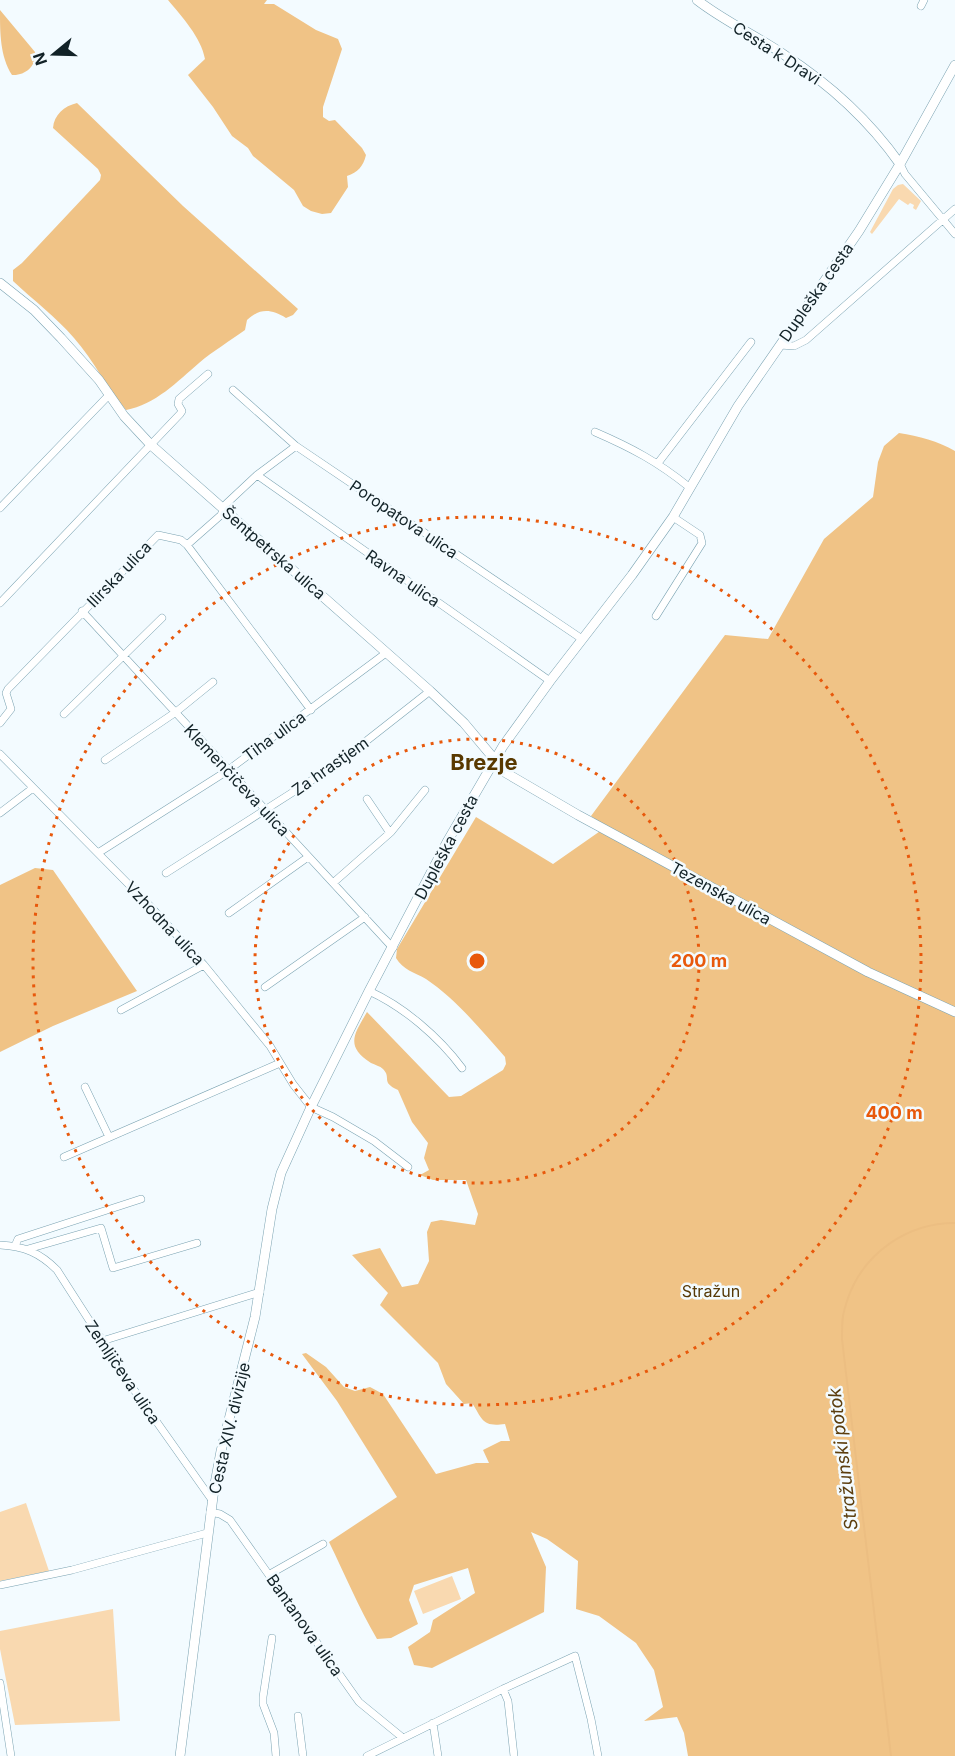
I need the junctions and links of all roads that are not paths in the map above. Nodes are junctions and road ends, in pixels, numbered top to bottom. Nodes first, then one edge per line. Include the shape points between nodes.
1 (697, 0) edge
2 (955, 65) edge
3 (900, 164) junction
4 (955, 209) edge
5 (944, 220) junction
6 (955, 234) edge
7 (0, 283) edge
8 (751, 342) dead end
9 (780, 345) junction
10 (208, 374) dead end
11 (232, 390) dead end
12 (109, 395) junction
13 (595, 432) dead end
14 (151, 445) junction
15 (296, 446) junction
16 (658, 463) junction
17 (257, 475) junction
18 (689, 488) junction
19 (0, 508) edge
20 (223, 508) junction
21 (673, 517) junction
22 (187, 545) junction
23 (0, 603) edge
24 (82, 611) junction
25 (656, 616) dead end
26 (162, 618) dead end
27 (582, 639) junction
28 (386, 653) junction
29 (123, 656) junction
30 (550, 681) junction
31 (213, 682) dead end
32 (430, 691) junction
33 (311, 710) junction
34 (176, 712) junction
35 (64, 714) dead end
36 (0, 723) edge
37 (0, 754) edge
38 (105, 760) dead end
39 (494, 761) junction
40 (227, 771) junction
41 (33, 788) junction
42 (425, 789) dead end
43 (368, 799) dead end
44 (265, 811) junction
45 (0, 813) edge
46 (390, 832) junction
47 (98, 852) junction
48 (308, 856) junction
49 (165, 873) dead end
50 (333, 883) junction
51 (229, 913) dead end
52 (365, 917) junction
53 (393, 948) junction
54 (204, 965) junction
55 (265, 987) dead end
56 (369, 991) junction
57 (122, 1010) dead end
58 (955, 1012) edge
59 (280, 1063) junction
60 (462, 1068) dead end
61 (85, 1087) dead end
62 (311, 1107) junction
63 (109, 1137) junction
64 (64, 1157) dead end
65 (408, 1167) dead end
66 (141, 1199) dead end
67 (197, 1243) dead end
68 (0, 1245) edge
69 (15, 1246) junction
70 (28, 1249) junction
71 (260, 1292) junction
72 (102, 1341) junction
73 (212, 1500) junction
74 (210, 1512) junction
75 (207, 1533) junction
76 (323, 1544) dead end
77 (270, 1574) junction
78 (0, 1585) edge
79 (272, 1638) dead end
80 (0, 1683) edge
81 (503, 1689) junction
82 (298, 1716) dead end
83 (433, 1723) junction
84 (402, 1738) junction
85 (11, 1756) edge
86 (180, 1756) edge
87 (276, 1756) edge
88 (303, 1756) edge
89 (368, 1756) edge
90 (438, 1756) edge
91 (514, 1756) edge
92 (598, 1756) edge

1 - 3 street, Cesta k Dravi via 831,88 874,129
2 - 3 street, Dupleška cesta
3 - 5 street
3 - 9 street, Dupleška cesta via 842,257
4 - 5 street
5 - 6 street
5 - 9 street via 806,340 794,346
7 - 12 street, Šentpetrska ulica via 34,310
8 - 16 street
9 - 18 street, Dupleška cesta
10 - 14 street via 179,399 180,414
11 - 15 street, Poropatova ulica
12 - 14 street, Šentpetrska ulica
12 - 19 street
13 - 16 street
14 - 20 street, Šentpetrska ulica
14 - 23 street
15 - 17 street
15 - 27 street, Poropatova ulica
16 - 18 street
17 - 20 street
17 - 30 street, Ravna ulica
18 - 21 street, Dupleška cesta
20 - 22 street via 221,515
20 - 28 street, Šentpetrska ulica
21 - 25 street via 700,535 702,543
21 - 27 street, Dupleška cesta
22 - 24 street, Ilirska ulica via 164,535 155,536
22 - 33 street
24 - 29 street, Klemenčičeva ulica
24 - 36 street, Ilirska ulica via 8,689 11,709
26 - 29 street
27 - 30 street, Dupleška cesta
28 - 32 street, Šentpetrska ulica
28 - 33 street, Tiha ulica
29 - 34 street, Klemenčičeva ulica
29 - 35 street
30 - 39 street, Dupleška cesta
31 - 34 street
32 - 39 street, Šentpetrska ulica via 464,723
32 - 44 street, Za hrastjem via 351,753
33 - 40 street, Tiha ulica
34 - 38 street
34 - 40 street, Klemenčičeva ulica
37 - 41 street, Vzhodna ulica
39 - 53 street, Dupleška cesta
39 - 58 street, Tezenska ulica via 506,773 718,891 868,972
40 - 44 street, Klemenčičeva ulica
40 - 47 street, Tiha ulica
41 - 45 street
41 - 47 street, Vzhodna ulica
42 - 46 street
43 - 46 street
44 - 48 street, Klemenčičeva ulica
44 - 49 street, Za hrastjem
46 - 50 street
47 - 54 street, Vzhodna ulica
48 - 50 street, Klemenčičeva ulica
48 - 51 street
50 - 52 street, Klemenčičeva ulica
52 - 53 street, Klemenčičeva ulica
52 - 55 street
53 - 56 street, Dupleška cesta
54 - 57 street
54 - 59 street, Vzhodna ulica via 259,1031
56 - 60 street via 415,1021
56 - 62 street, Dupleška cesta
59 - 62 street, Vzhodna ulica
59 - 63 street
61 - 63 street
62 - 65 street via 374,1141
62 - 71 street, Cesta XIV. divizije via 277,1186
63 - 64 street
66 - 69 street via 18,1239
67 - 70 street, Zemljičeva ulica via 113,1268 101,1228
68 - 69 street, Zemljičeva ulica
69 - 70 street, Zemljičeva ulica
70 - 72 street, Zemljičeva ulica via 57,1270
71 - 72 street
71 - 73 street, Cesta XIV. divizije
72 - 73 street, Zemljičeva ulica
73 - 74 street, Cesta XIV. divizije
74 - 75 street, Cesta XIV. divizije
74 - 77 street, Bantanova ulica via 230,1520
75 - 78 street
75 - 86 street, Cesta XIV. divizije
76 - 77 street
77 - 84 street, Bantanova ulica via 359,1702
79 - 87 street via 263,1704 274,1733
80 - 85 street
81 - 83 street
81 - 91 street
81 - 92 street via 575,1656
82 - 88 street
83 - 84 street
83 - 90 street
84 - 89 street

